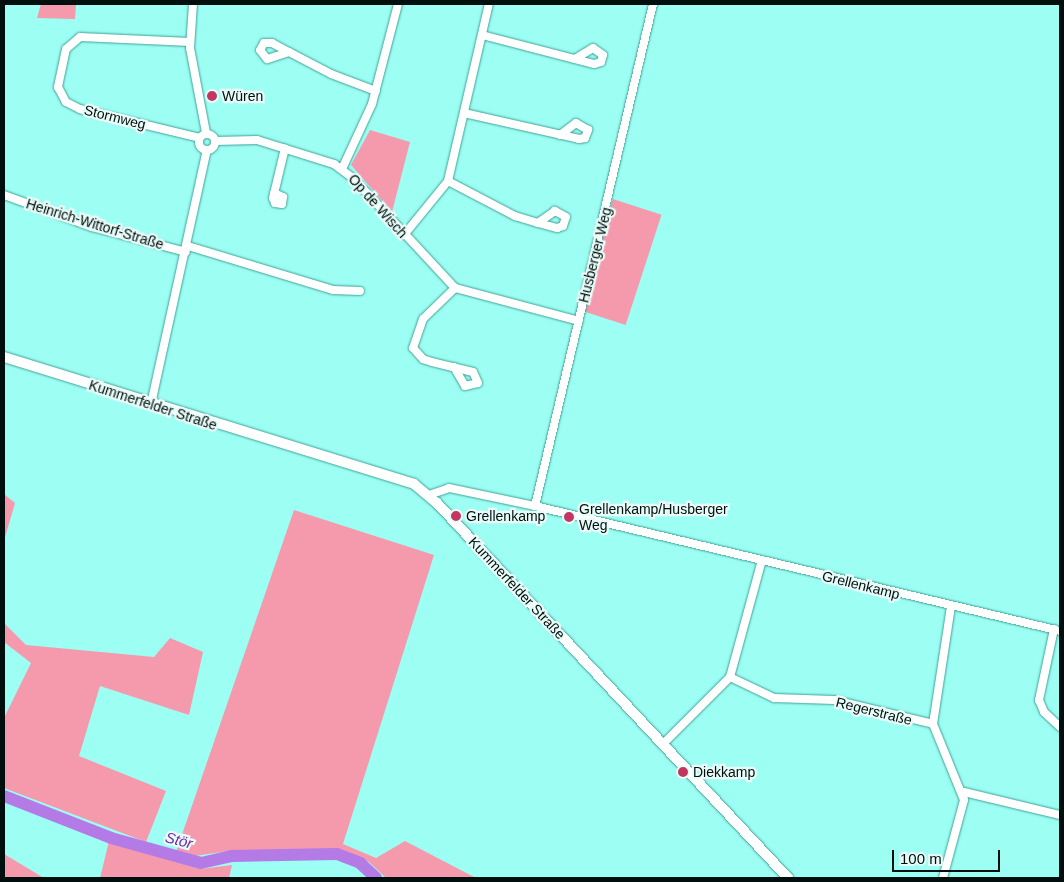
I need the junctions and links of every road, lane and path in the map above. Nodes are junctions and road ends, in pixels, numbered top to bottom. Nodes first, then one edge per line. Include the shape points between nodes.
1 (194, 4) edge
2 (398, 4) edge
3 (489, 4) edge
4 (653, 4) edge
5 (482, 35) junction
6 (190, 42) junction
7 (289, 52) dead end
8 (575, 59) dead end
9 (376, 91) junction
10 (464, 113) junction
11 (560, 135) dead end
12 (203, 136) junction
13 (215, 141) junction
14 (285, 148) junction
15 (207, 150) junction
16 (342, 168) junction
17 (448, 181) junction
18 (274, 193) dead end
19 (4, 195) edge
20 (538, 223) dead end
21 (404, 235) junction
22 (187, 249) junction
23 (455, 288) junction
24 (360, 291) dead end
25 (579, 321) junction
26 (4, 357) edge
27 (454, 367) dead end
28 (151, 404) junction
29 (429, 495) junction
30 (535, 506) junction
31 (762, 560) junction
32 (952, 606) junction
33 (1057, 630) edge
34 (730, 677) junction
35 (933, 724) junction
36 (1060, 727) edge
37 (663, 744) junction
38 (964, 792) junction
39 (1060, 815) edge
40 (788, 878) edge
41 (943, 878) edge

1 - 6 street
2 - 9 street
3 - 5 street
4 - 25 street, Husberger Weg
5 - 8 street
5 - 10 street
6 - 12 street
6 - 12 street, Stormweg via 80,36 64,53 58,87 66,102 80,109
7 - 9 street
9 - 16 street
10 - 11 street
10 - 17 street
12 - 13 street
12 - 15 street via 201,146
13 - 14 street, Op de Wisch via 249,139
13 - 15 street
14 - 16 street, Op de Wisch
14 - 18 street
15 - 22 street
16 - 21 street, Op de Wisch
17 - 20 street via 502,211
17 - 21 street
19 - 22 street, Heinrich-Wittorf-Straße via 92,227
21 - 23 street, Op de Wisch
22 - 24 street, Heinrich-Wittorf-Straße via 333,290
22 - 28 street
23 - 25 street
23 - 27 street via 422,319 413,348 423,359
25 - 30 street, Husberger Weg
26 - 28 street, Kummerfelder Straße
28 - 29 street, Kummerfelder Straße via 401,477
29 - 30 street, Grellenkamp via 449,488
29 - 37 street, Kummerfelder Straße
30 - 31 street, Grellenkamp
31 - 32 street, Grellenkamp
31 - 34 street
32 - 33 street, Grellenkamp
32 - 35 street
33 - 36 street via 1039,700 1044,712
34 - 35 street, Regerstraße via 774,698 834,700
34 - 37 street
35 - 38 street
37 - 40 street, Kummerfelder Straße
38 - 39 street
38 - 41 street

